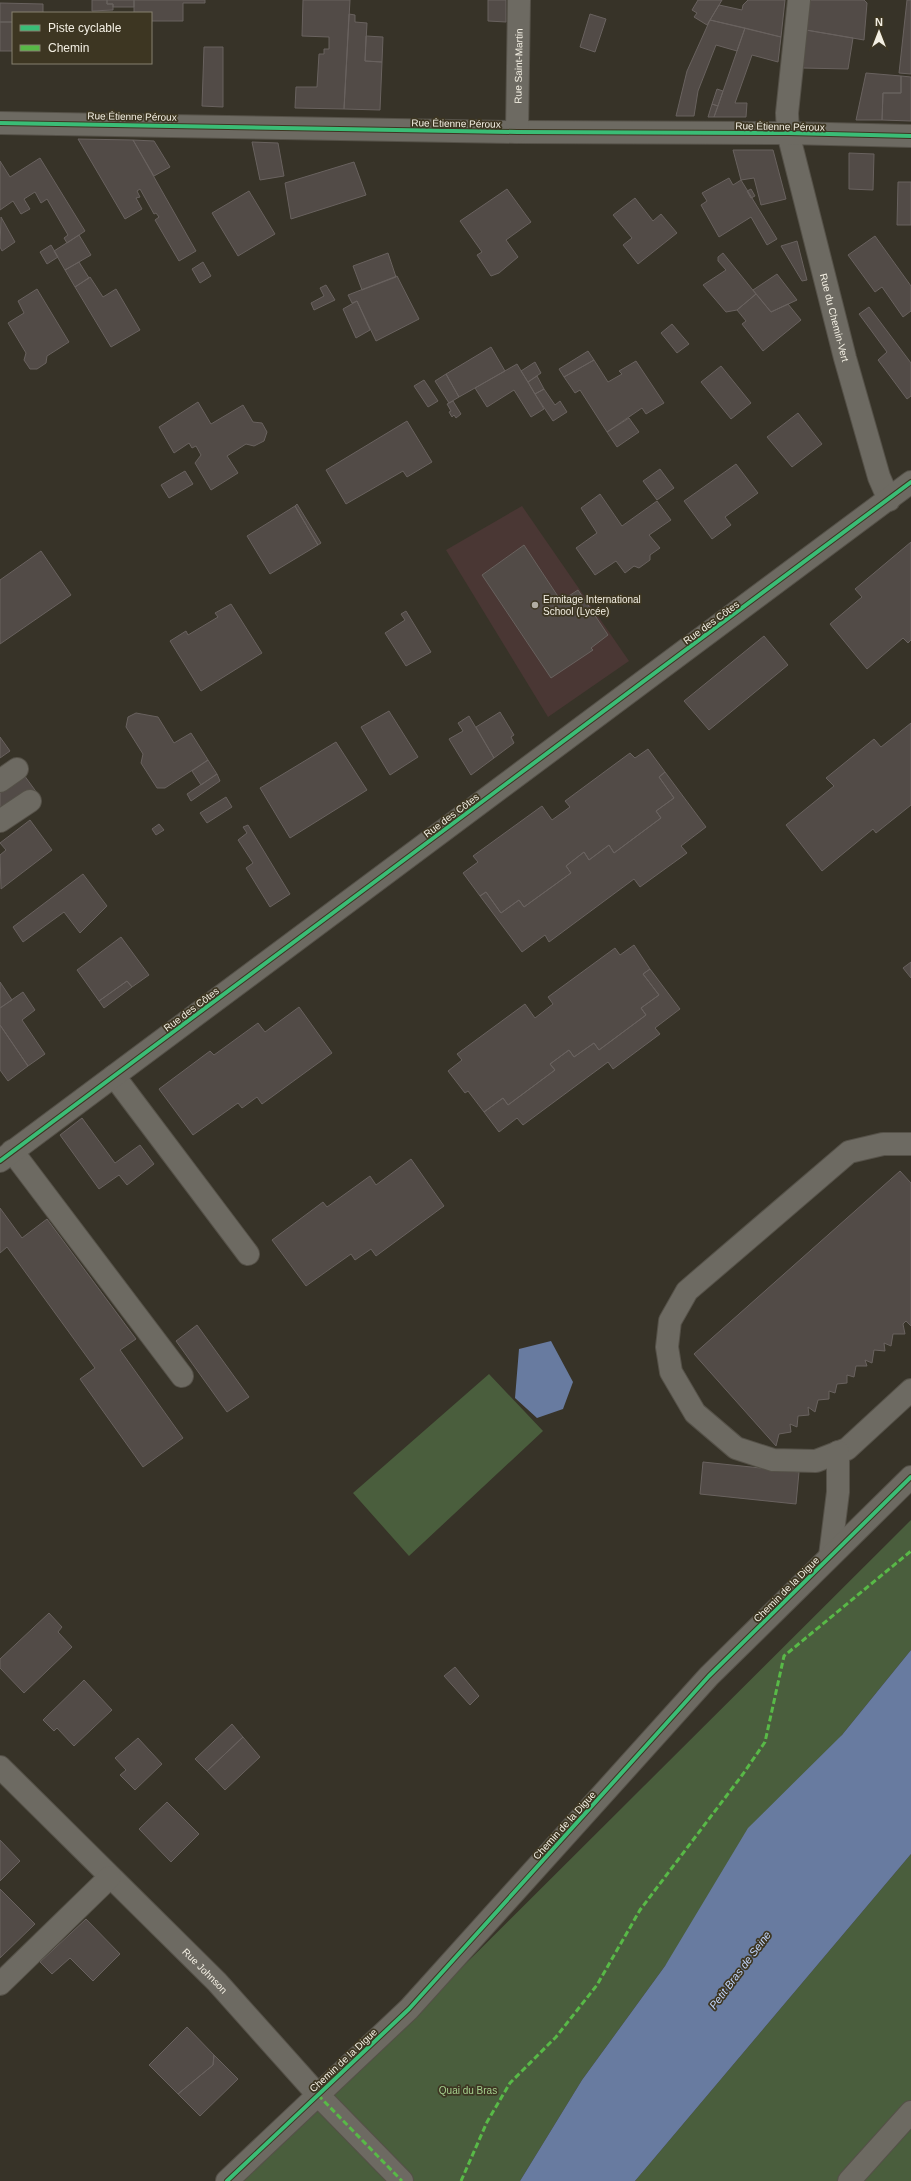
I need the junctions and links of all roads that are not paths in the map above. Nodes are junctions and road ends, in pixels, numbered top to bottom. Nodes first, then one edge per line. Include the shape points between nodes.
1 (519, 0) edge
2 (799, 0) edge
3 (0, 123) edge
4 (517, 132) junction
5 (788, 133) junction
6 (911, 136) edge
7 (911, 482) edge
8 (889, 500) junction
9 (30, 801) dead end
10 (0, 821) edge
11 (114, 1076) junction
12 (911, 1144) edge
13 (6, 1156) edge
14 (248, 1254) dead end
15 (182, 1376) dead end
16 (911, 1390) edge
17 (838, 1452) junction
18 (911, 1477) edge
19 (830, 1556) junction
20 (0, 1767) edge
21 (110, 1877) junction
22 (0, 1984) edge
23 (318, 2095) junction
24 (910, 2114) edge
25 (227, 2181) edge
26 (402, 2181) edge
27 (849, 2181) edge

1 - 4 street, Rue Saint-Martin
2 - 5 street, Rue du Chemin-Vert via 787,113
3 - 4 street, Rue Étienne Péroux
4 - 5 street, Rue Étienne Péroux
5 - 6 street, Rue Étienne Péroux
5 - 8 street, Rue du Chemin-Vert via 845,358 879,477
7 - 8 street, Rue des Côtes
8 - 11 street, Rue des Côtes
9 - 10 street
11 - 13 street, Rue des Côtes
11 - 14 street
12 - 17 street via 883,1144 849,1152 687,1291 670,1321 667,1347 671,1372 695,1413 736,1448 773,1460 816,1462
13 - 15 street
16 - 17 street via 847,1449
17 - 19 street via 838,1492
18 - 19 street, Chemin de la Digue
19 - 23 street, Chemin de la Digue via 709,1676 409,2009
20 - 21 street, Rue Johnson
21 - 22 street
21 - 23 street, Rue Johnson via 217,1982
23 - 25 street, Chemin de la Digue
23 - 26 street, Rue Johnson
24 - 27 street

